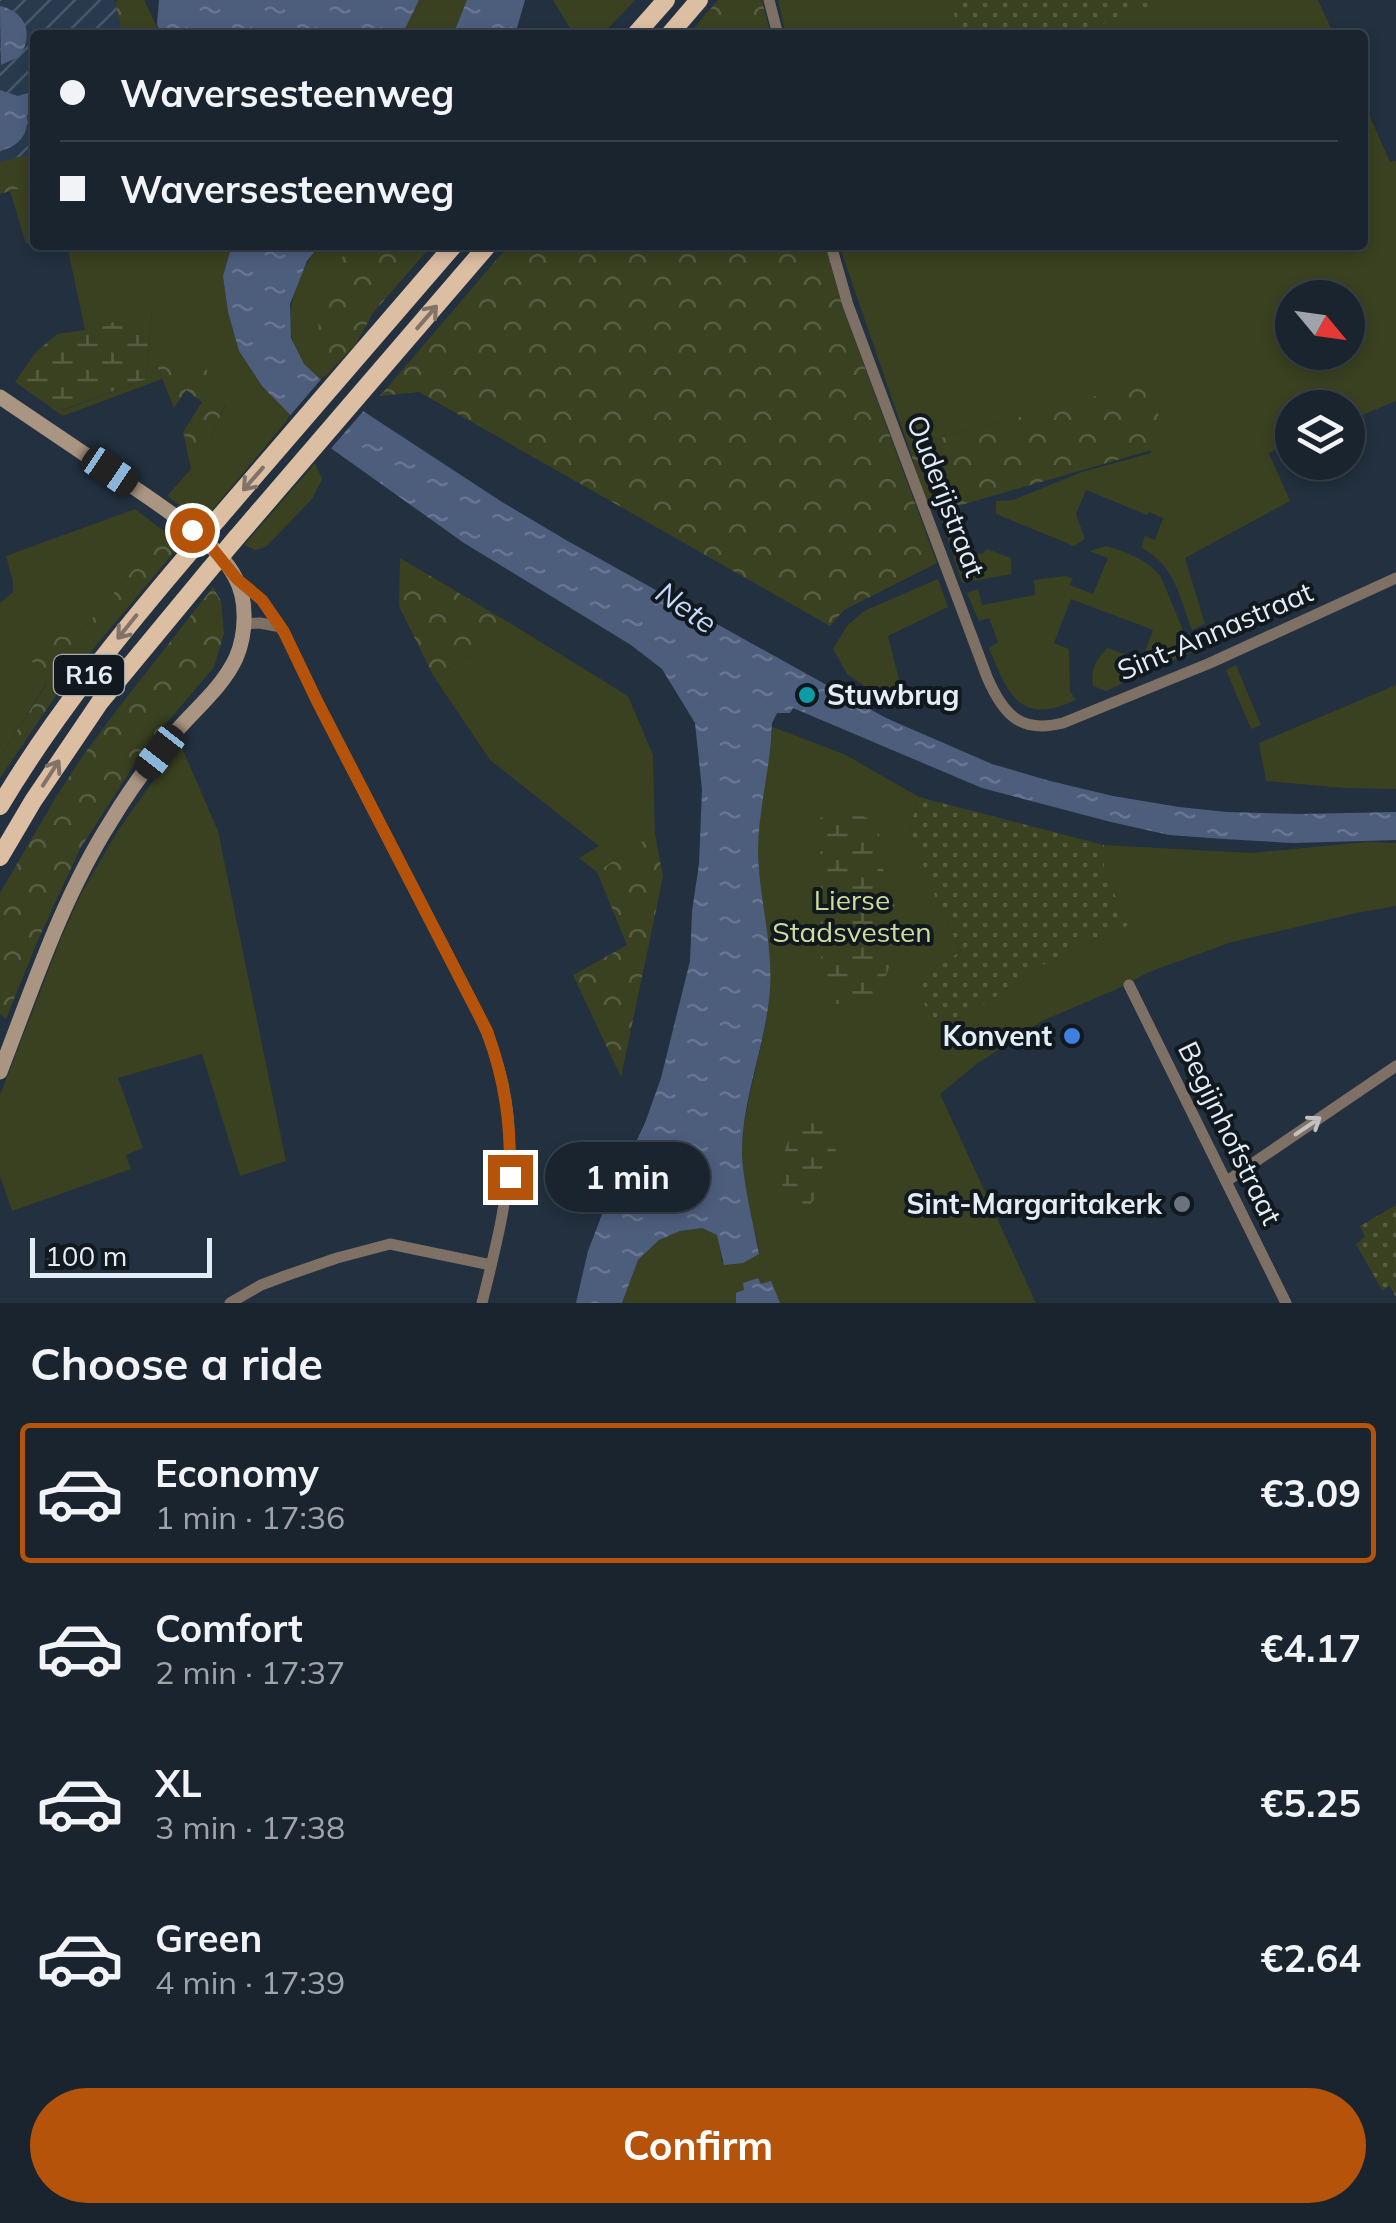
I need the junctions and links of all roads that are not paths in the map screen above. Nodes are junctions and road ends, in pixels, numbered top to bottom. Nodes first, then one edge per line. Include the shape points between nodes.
1 (666, 0) edge
2 (699, 0) edge
3 (770, 0) edge
4 (640, 30) edge
5 (673, 30) edge
6 (777, 30) edge
7 (450, 250) edge
8 (484, 250) edge
9 (831, 250) edge
10 (0, 397) edge
11 (1396, 578) edge
12 (237, 579) junction
13 (244, 624) junction
14 (281, 627) junction
15 (1053, 726) joint
16 (0, 806) edge
17 (0, 857) edge
18 (1129, 985) dead end
19 (1396, 1066) edge
20 (0, 1072) edge
21 (1227, 1180) junction
22 (491, 1265) junction
23 (230, 1303) edge
24 (482, 1303) edge
25 (1286, 1303) edge

1 - 4 highway
2 - 5 highway
3 - 6 street
7 -> 16 highway, R16, bridge via 134,617
17 -> 8 highway, R16, bridge via 128,666
9 - 15 street, Ouderijstraat via 998,701 1019,722
10 - 12 main road via 167,510
11 - 15 street, Sint-Annastraat
12 - 13 main road
12 - 14 street
13 - 14 street
13 - 20 main road via 228,674 147,768 85,866
14 - 22 street via 495,1053 511,1140
18 - 21 street, Begijnhofstraat
21 -> 19 street
21 - 25 street, Begijnhofstraat
22 - 23 street via 390,1244 285,1276
22 - 24 street

